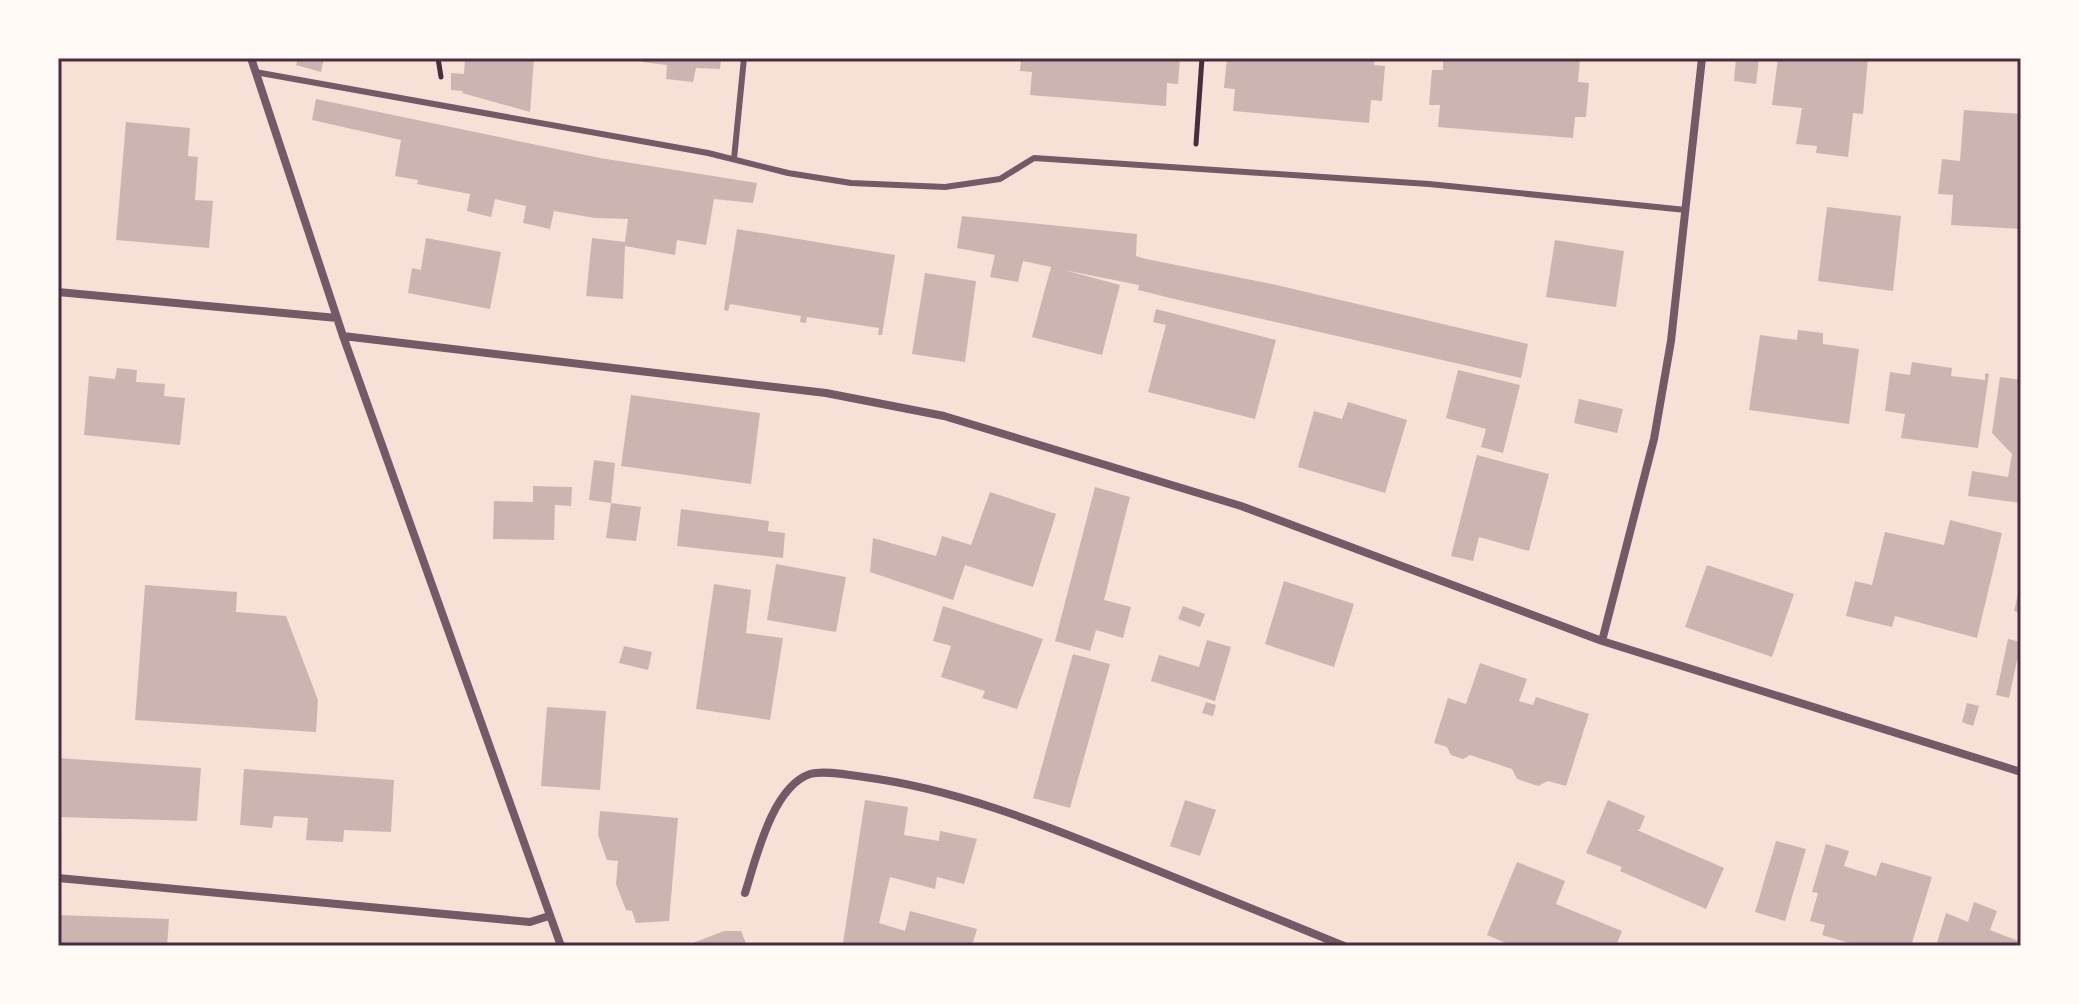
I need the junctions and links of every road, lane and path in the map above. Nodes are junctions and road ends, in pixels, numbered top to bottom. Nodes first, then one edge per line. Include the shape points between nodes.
1 (251, 58) edge
2 (744, 58) edge
3 (1202, 58) edge
4 (1702, 58) edge
5 (255, 72) junction
6 (734, 159) junction
7 (1195, 169) junction
8 (1686, 210) junction
9 (58, 292) edge
10 (337, 318) junction
11 (343, 336) junction
12 (1602, 641) junction
13 (2021, 772) edge
14 (58, 878) edge
15 (745, 893) dead end
16 (549, 916) junction
17 (561, 946) edge
18 (1344, 946) edge

1 - 5 street
2 - 6 lane
3 - 7 path
4 - 8 street
5 - 6 lane
5 - 10 street
6 - 7 lane via 851,183 945,187 1000,179 1034,158
7 - 8 lane via 1429,184
8 - 12 street via 1654,439
9 - 10 street
10 - 11 street
11 - 12 street via 826,393 944,416 1241,506
11 - 16 street
12 - 13 street
14 - 16 street via 530,922
15 - 18 street via 768,824 789,786 811,774 848,775 906,782 1033,820
16 - 17 street

